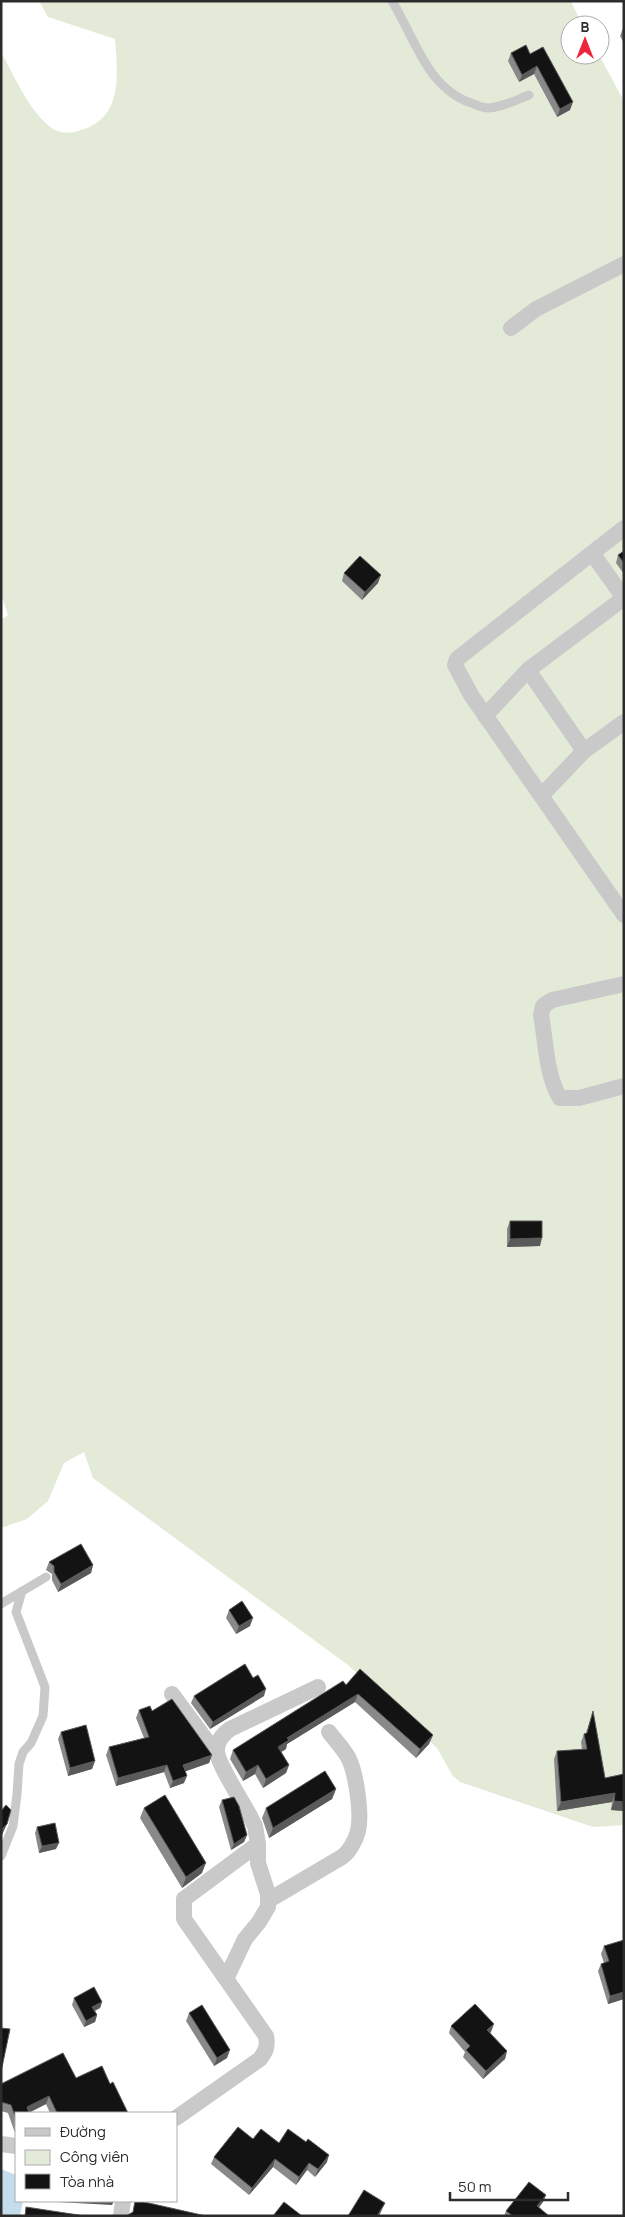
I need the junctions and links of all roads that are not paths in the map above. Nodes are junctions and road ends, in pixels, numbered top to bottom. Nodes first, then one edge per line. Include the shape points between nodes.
1 (392, 1) edge
2 (529, 95) dead end
3 (624, 264) edge
4 (511, 328) dead end
5 (624, 528) edge
6 (592, 553) junction
7 (624, 598) edge
8 (528, 670) junction
9 (485, 716) junction
10 (624, 722) edge
11 (584, 751) junction
12 (542, 795) junction
13 (624, 915) edge
14 (624, 984) edge
15 (624, 1086) edge
16 (46, 1577) dead end
17 (22, 1591) junction
18 (1, 1604) edge
19 (318, 1687) dead end
20 (172, 1694) dead end
21 (329, 1732) dead end
22 (218, 1756) junction
23 (258, 1844) junction
24 (1, 1856) edge
25 (269, 1900) junction
26 (226, 1979) junction
27 (178, 2117) edge
28 (1, 2144) edge
29 (15, 2146) edge
30 (123, 2202) edge
31 (121, 2216) edge

1 - 2 lane via 436,80 462,100 487,108 502,106
3 - 4 street via 536,308
5 - 6 street
6 - 7 street
6 - 9 street via 457,659 457,672
7 - 8 street
8 - 9 street
8 - 11 street
9 - 12 street
10 - 11 street
11 - 12 street
12 - 13 street
14 - 15 street via 552,1000 543,1006 541,1015 550,1071 560,1098 578,1098
16 - 17 lane
17 - 18 lane
17 - 24 lane via 16,1612 45,1687 43,1716 19,1764 12,1826
19 - 22 street via 230,1729 218,1742
20 - 22 street
21 - 25 street via 348,1757 353,1771 358,1831 342,1858
22 - 23 street via 255,1826
23 - 25 street via 258,1863
23 - 26 street via 184,1899 184,1919
25 - 26 street via 260,1922 244,1939
26 - 27 street via 266,2036 265,2051 260,2059
28 - 29 street
30 - 31 street

